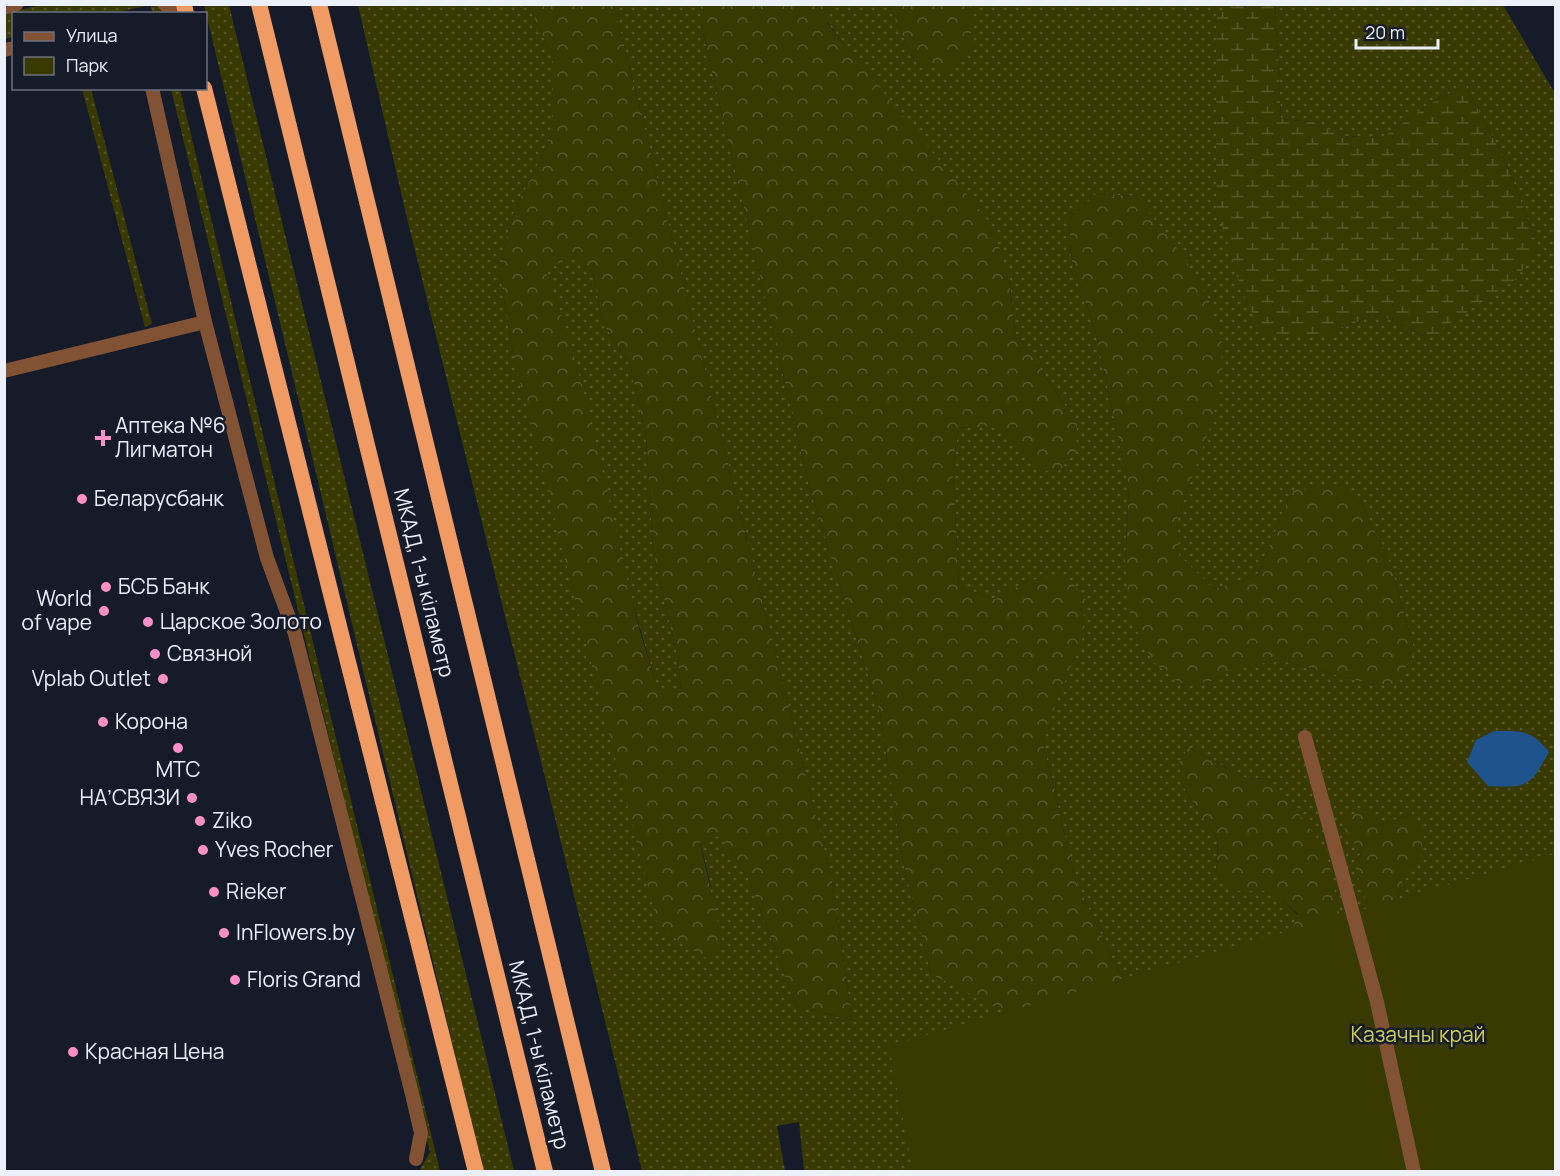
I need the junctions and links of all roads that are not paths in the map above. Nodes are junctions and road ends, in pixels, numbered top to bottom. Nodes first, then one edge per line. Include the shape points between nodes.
1 (15, 4) edge
2 (259, 4) edge
3 (319, 4) edge
4 (4, 7) edge
5 (152, 90) edge
6 (205, 90) edge
7 (205, 322) junction
8 (4, 371) edge
9 (1305, 736) dead end
10 (416, 1159) dead end
11 (476, 1172) edge
12 (545, 1172) edge
13 (603, 1172) edge
14 (1414, 1172) edge

1 - 4 street
2 - 12 highway, МКАД, 1-ы кіламетр
3 - 13 highway, МКАД, 1-ы кіламетр
5 - 7 lane
6 - 11 highway
7 - 8 lane
7 - 10 lane via 267,558 295,634 412,1094 421,1133
9 - 14 lane via 1377,1002

